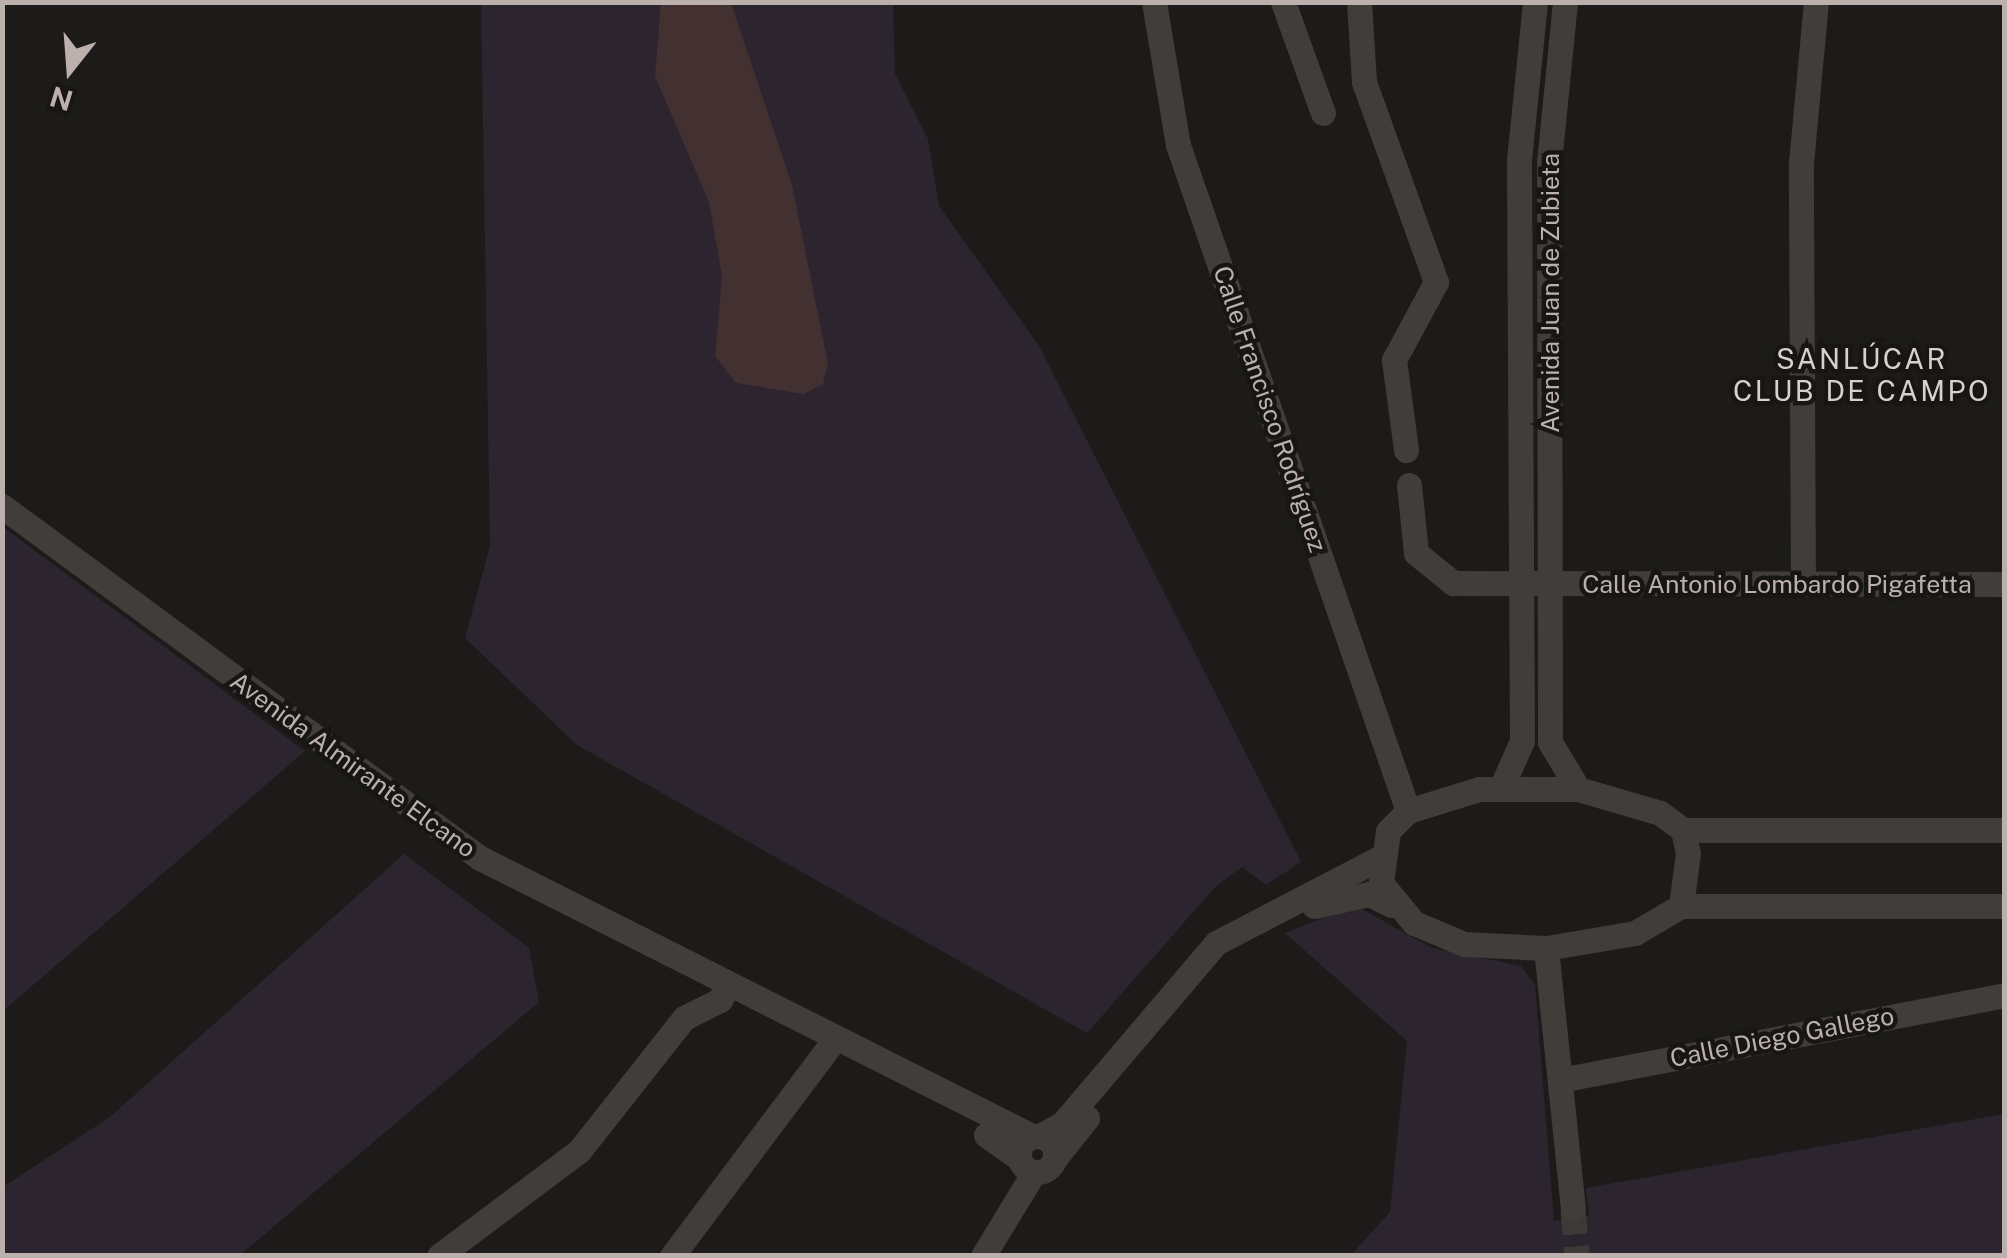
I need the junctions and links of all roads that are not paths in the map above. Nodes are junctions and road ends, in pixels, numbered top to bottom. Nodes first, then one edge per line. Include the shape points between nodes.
1 (1154, 2) edge
2 (1283, 2) edge
3 (1358, 2) edge
4 (1535, 2) edge
5 (1565, 2) edge
6 (1816, 2) edge
7 (1323, 113) dead end
8 (1406, 450) dead end
9 (1410, 485) dead end
10 (2, 506) edge
11 (2, 527) edge
12 (1520, 584) junction
13 (1550, 584) junction
14 (1803, 584) junction
15 (2004, 584) edge
16 (1501, 788) junction
17 (1578, 788) junction
18 (1408, 811) junction
19 (1682, 830) junction
20 (2004, 830) edge
21 (1379, 858) junction
22 (1392, 904) junction
23 (1681, 906) junction
24 (2004, 906) edge
25 (1546, 948) junction
26 (724, 993) junction
27 (2004, 995) edge
28 (830, 1047) junction
29 (1560, 1080) junction
30 (1031, 1150) junction
31 (1573, 1209) tunnel mouth
32 (440, 1256) edge
33 (672, 1256) edge
34 (983, 1256) edge

1 - 18 street, Calle Francisco Rodríguez via 1178,145
2 - 7 street
3 - 8 street via 1364,82 1436,282 1394,360
4 - 12 street, Avenida Juan de Zubieta via 1519,160
5 - 13 street, Avenida Juan de Zubieta via 1549,162
6 - 14 street via 1801,163
9 - 12 street via 1424,566 1453,583
10 - 26 street, Avenida Almirante Elcano via 480,858
11 - 26 street, Avenida Almirante Elcano via 471,872
12 - 13 street
12 - 16 street, Avenida Juan de Zubieta via 1522,741
13 - 14 street, Calle Antonio Lombardo Pigafetta
13 - 17 street, Avenida Juan de Zubieta via 1550,742
14 - 15 street, Calle Antonio Lombardo Pigafetta
16 - 17 street
16 - 18 street
17 - 19 street via 1620,795
18 - 21 street
19 - 20 street
19 - 23 street via 1689,880
21 - 22 street
21 - 30 street via 1216,943 1062,1124
22 - 25 street via 1464,944
22 - 30 street via 1341,896 1226,956 1056,1157
23 - 24 street
23 - 25 street via 1635,934
25 - 29 street
26 - 28 street, Avenida Almirante Elcano
26 - 32 street via 684,1018 579,1151
27 - 29 street, Calle Diego Gallego
28 - 30 street, Avenida Almirante Elcano
28 - 33 street
29 - 31 street
30 - 34 street

